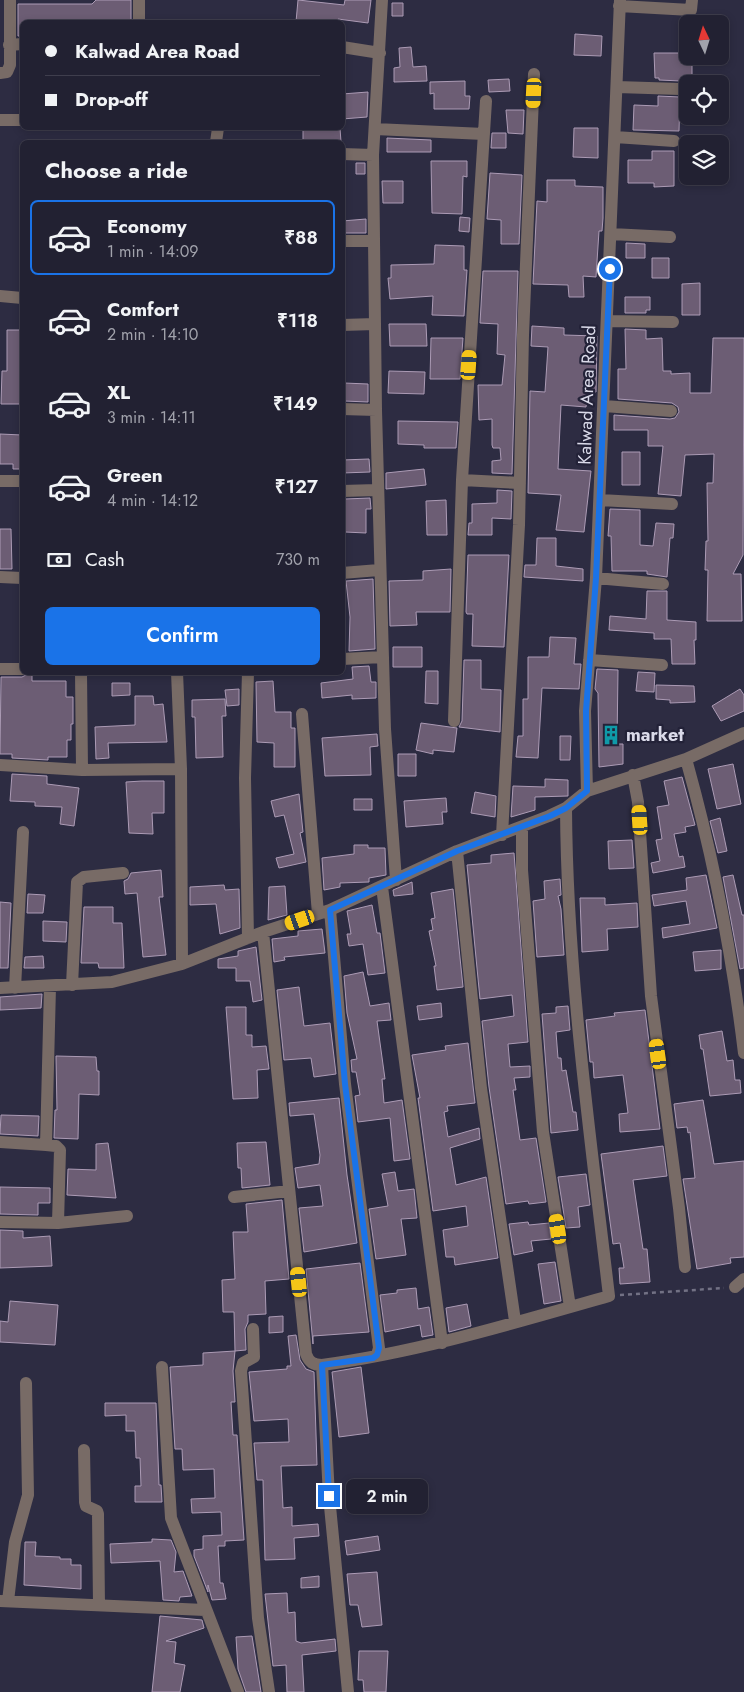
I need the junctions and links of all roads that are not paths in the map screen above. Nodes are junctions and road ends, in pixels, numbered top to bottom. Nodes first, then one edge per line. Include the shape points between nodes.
1 (10, 0) edge
2 (139, 0) edge
3 (382, 0) edge
4 (692, 0) edge
5 (620, 3) edge
6 (139, 20) edge
7 (16, 44) edge
8 (345, 47) edge
9 (380, 53) junction
10 (0, 73) edge
11 (534, 74) dead end
12 (617, 87) junction
13 (679, 89) edge
14 (486, 101) dead end
15 (0, 120) edge
16 (20, 120) edge
17 (375, 129) junction
18 (484, 134) junction
19 (615, 137) junction
20 (674, 142) dead end
21 (345, 154) edge
22 (373, 155) junction
23 (611, 234) junction
24 (670, 237) dead end
25 (345, 241) edge
26 (374, 241) junction
27 (0, 296) edge
28 (20, 298) edge
29 (607, 322) junction
30 (673, 322) dead end
31 (375, 324) junction
32 (345, 326) edge
33 (604, 406) junction
34 (345, 409) edge
35 (376, 410) junction
36 (671, 411) dead end
37 (462, 480) junction
38 (0, 481) edge
39 (20, 481) edge
40 (520, 483) junction
41 (345, 490) edge
42 (377, 490) junction
43 (600, 500) junction
44 (672, 504) dead end
45 (379, 570) junction
46 (345, 573) edge
47 (0, 577) edge
48 (20, 578) edge
49 (596, 578) junction
50 (663, 584) dead end
51 (383, 657) junction
52 (345, 659) edge
53 (589, 660) junction
54 (662, 665) dead end
55 (0, 669) edge
56 (20, 669) edge
57 (80, 675) edge
58 (177, 675) edge
59 (248, 675) edge
60 (302, 714) dead end
61 (454, 721) dead end
62 (744, 733) edge
63 (686, 759) junction
64 (0, 765) edge
65 (181, 769) junction
66 (82, 770) junction
67 (633, 775) junction
68 (587, 791) junction
69 (566, 808) junction
70 (522, 828) junction
71 (23, 832) dead end
72 (502, 835) junction
73 (457, 851) junction
74 (123, 873) dead end
75 (396, 880) junction
76 (382, 887) junction
77 (324, 912) junction
78 (264, 932) junction
79 (248, 938) junction
80 (182, 964) junction
81 (72, 985) junction
82 (50, 987) junction
83 (0, 988) edge
84 (15, 988) junction
85 (744, 1054) edge
86 (0, 1142) edge
87 (46, 1145) junction
88 (289, 1191) junction
89 (234, 1196) dead end
90 (127, 1216) dead end
91 (0, 1222) edge
92 (58, 1223) junction
93 (685, 1267) dead end
94 (570, 1307) junction
95 (515, 1321) junction
96 (253, 1329) dead end
97 (442, 1343) junction
98 (377, 1355) junction
99 (322, 1365) junction
100 (162, 1367) dead end
101 (26, 1383) dead end
102 (84, 1450) dead end
103 (4, 1601) edge
104 (99, 1605) junction
105 (205, 1610) junction
106 (238, 1692) edge
107 (269, 1692) edge
108 (348, 1692) edge

1 - 7 street
2 - 6 street
3 - 9 street
4 - 5 street via 691,10
5 - 12 street, Kalwad Area Road
7 - 10 street via 7,72
8 - 9 street
9 - 17 street
11 - 40 street
12 - 13 street
12 - 19 street, Kalwad Area Road
14 - 18 street
15 - 16 street
17 - 18 street
17 - 22 street
18 - 37 street
19 - 20 street
19 - 23 street, Kalwad Area Road
21 - 22 street
22 - 26 street
23 - 24 street
23 - 29 street, Kalwad Area Road
25 - 26 street
26 - 31 street
27 - 28 street
29 - 30 street
29 - 33 street, Kalwad Area Road
31 - 32 street
31 - 35 street
33 - 36 street
33 - 43 street, Kalwad Area Road
34 - 35 street
35 - 42 street
37 - 40 street
37 - 61 street
38 - 39 street
40 - 72 street
41 - 42 street
42 - 45 street
43 - 44 street
43 - 49 street, Kalwad Area Road
45 - 46 street
45 - 51 street
47 - 48 street
49 - 50 street
49 - 53 street, Kalwad Area Road
51 - 52 street
51 - 75 street
53 - 54 street
53 - 68 street, Kalwad Area Road
55 - 56 street
57 - 66 street
58 - 65 street
59 - 79 street via 245,778
60 - 77 street
62 - 63 street
63 - 67 street
63 - 85 street via 701,811 728,943
64 - 66 street
65 - 66 street
65 - 80 street
67 - 68 street
67 - 93 street via 638,802 650,996
68 - 69 street
69 - 70 street
69 - 94 street via 577,1027 609,1296
70 - 72 street
70 - 94 street via 522,870 543,1132
71 - 84 street
72 - 73 street
73 - 75 street
73 - 95 street via 481,1088
74 - 81 street via 84,877 77,882
75 - 76 street
76 - 77 street
76 - 97 street
77 - 78 street
77 - 98 street via 379,1348
78 - 79 street
78 - 88 street
79 - 80 street
80 - 81 street via 112,982
81 - 82 street
82 - 84 street
82 - 87 street
83 - 84 street
86 - 87 street
87 - 92 street via 60,1150
88 - 89 street
88 - 99 street via 306,1354 315,1365
90 - 92 street
91 - 92 street
94 - 95 street
95 - 97 street
96 - 107 street via 254,1357 243,1363 241,1371 258,1618
97 - 98 street
98 - 99 street
99 - 108 street via 329,1496
100 - 105 street via 171,1518
101 - 103 street via 28,1495
102 - 104 street via 85,1502 98,1514
103 - 104 street
104 - 105 street
105 - 106 street

